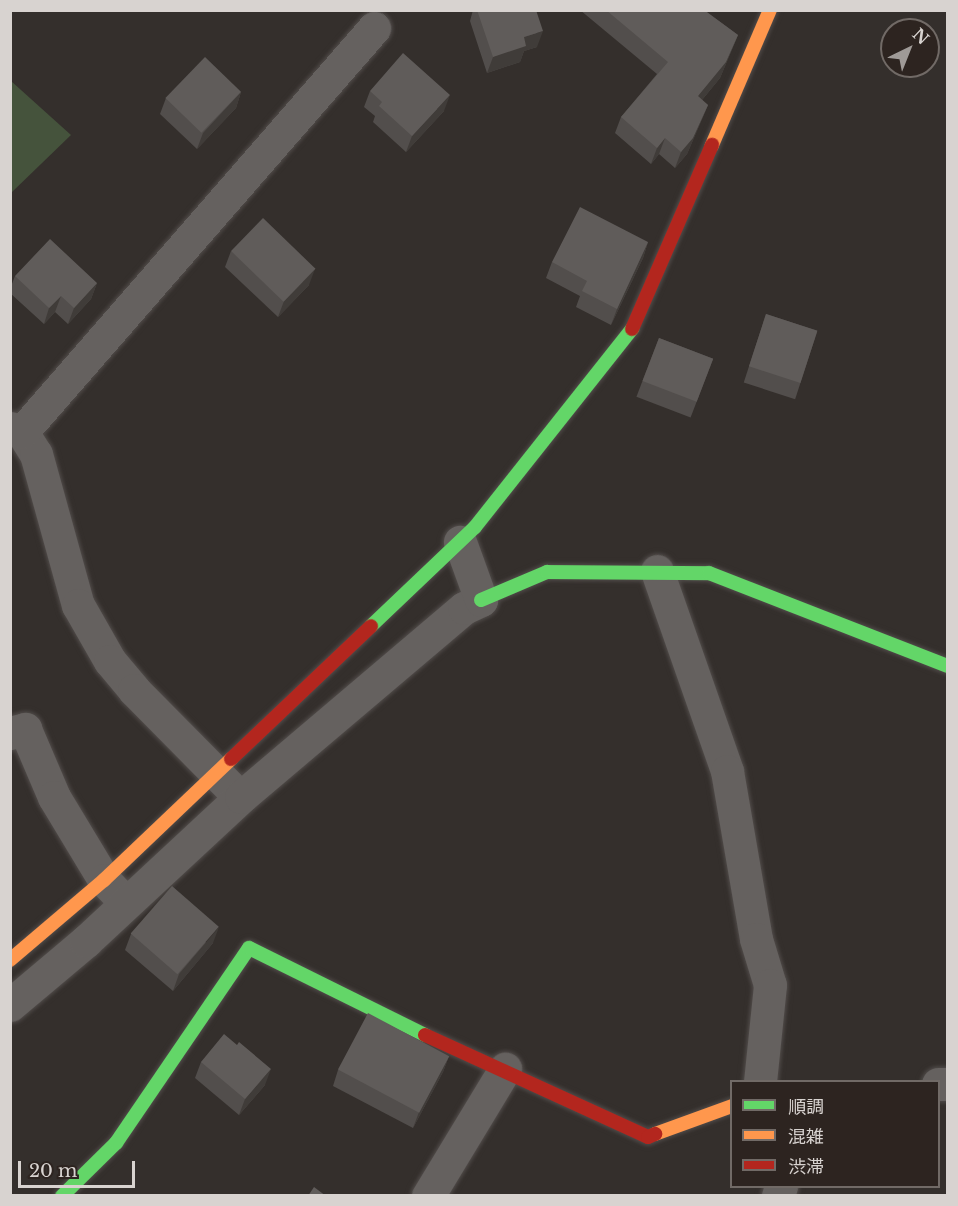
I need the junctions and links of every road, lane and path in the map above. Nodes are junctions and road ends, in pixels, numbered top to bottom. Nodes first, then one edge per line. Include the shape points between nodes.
1 (770, 10) edge
2 (374, 28) dead end
3 (16, 430) edge
4 (460, 542) junction
5 (657, 571) junction
6 (482, 600) junction
7 (948, 666) edge
8 (10, 733) edge
9 (213, 773) junction
10 (241, 797) junction
11 (104, 880) junction
12 (127, 904) junction
13 (10, 960) edge
14 (10, 1005) edge
15 (505, 1069) junction
16 (760, 1080) edge
17 (730, 1107) edge
18 (62, 1196) edge
19 (428, 1196) edge

1 - 4 street via 633,328 476,527
2 - 3 street
3 - 9 street via 36,454 78,605 116,669
4 - 6 street
4 - 9 street
5 - 6 street via 547,572
5 - 7 street via 709,573
5 - 16 street via 727,771 756,939 770,985
6 - 10 street via 464,608
8 - 11 street via 25,729 54,797
9 - 10 street
9 - 11 street
10 - 12 street
11 - 12 street
11 - 13 street
12 - 14 street
15 - 17 street via 648,1137
15 - 18 street via 405,1026 249,948 116,1143
15 - 19 street

